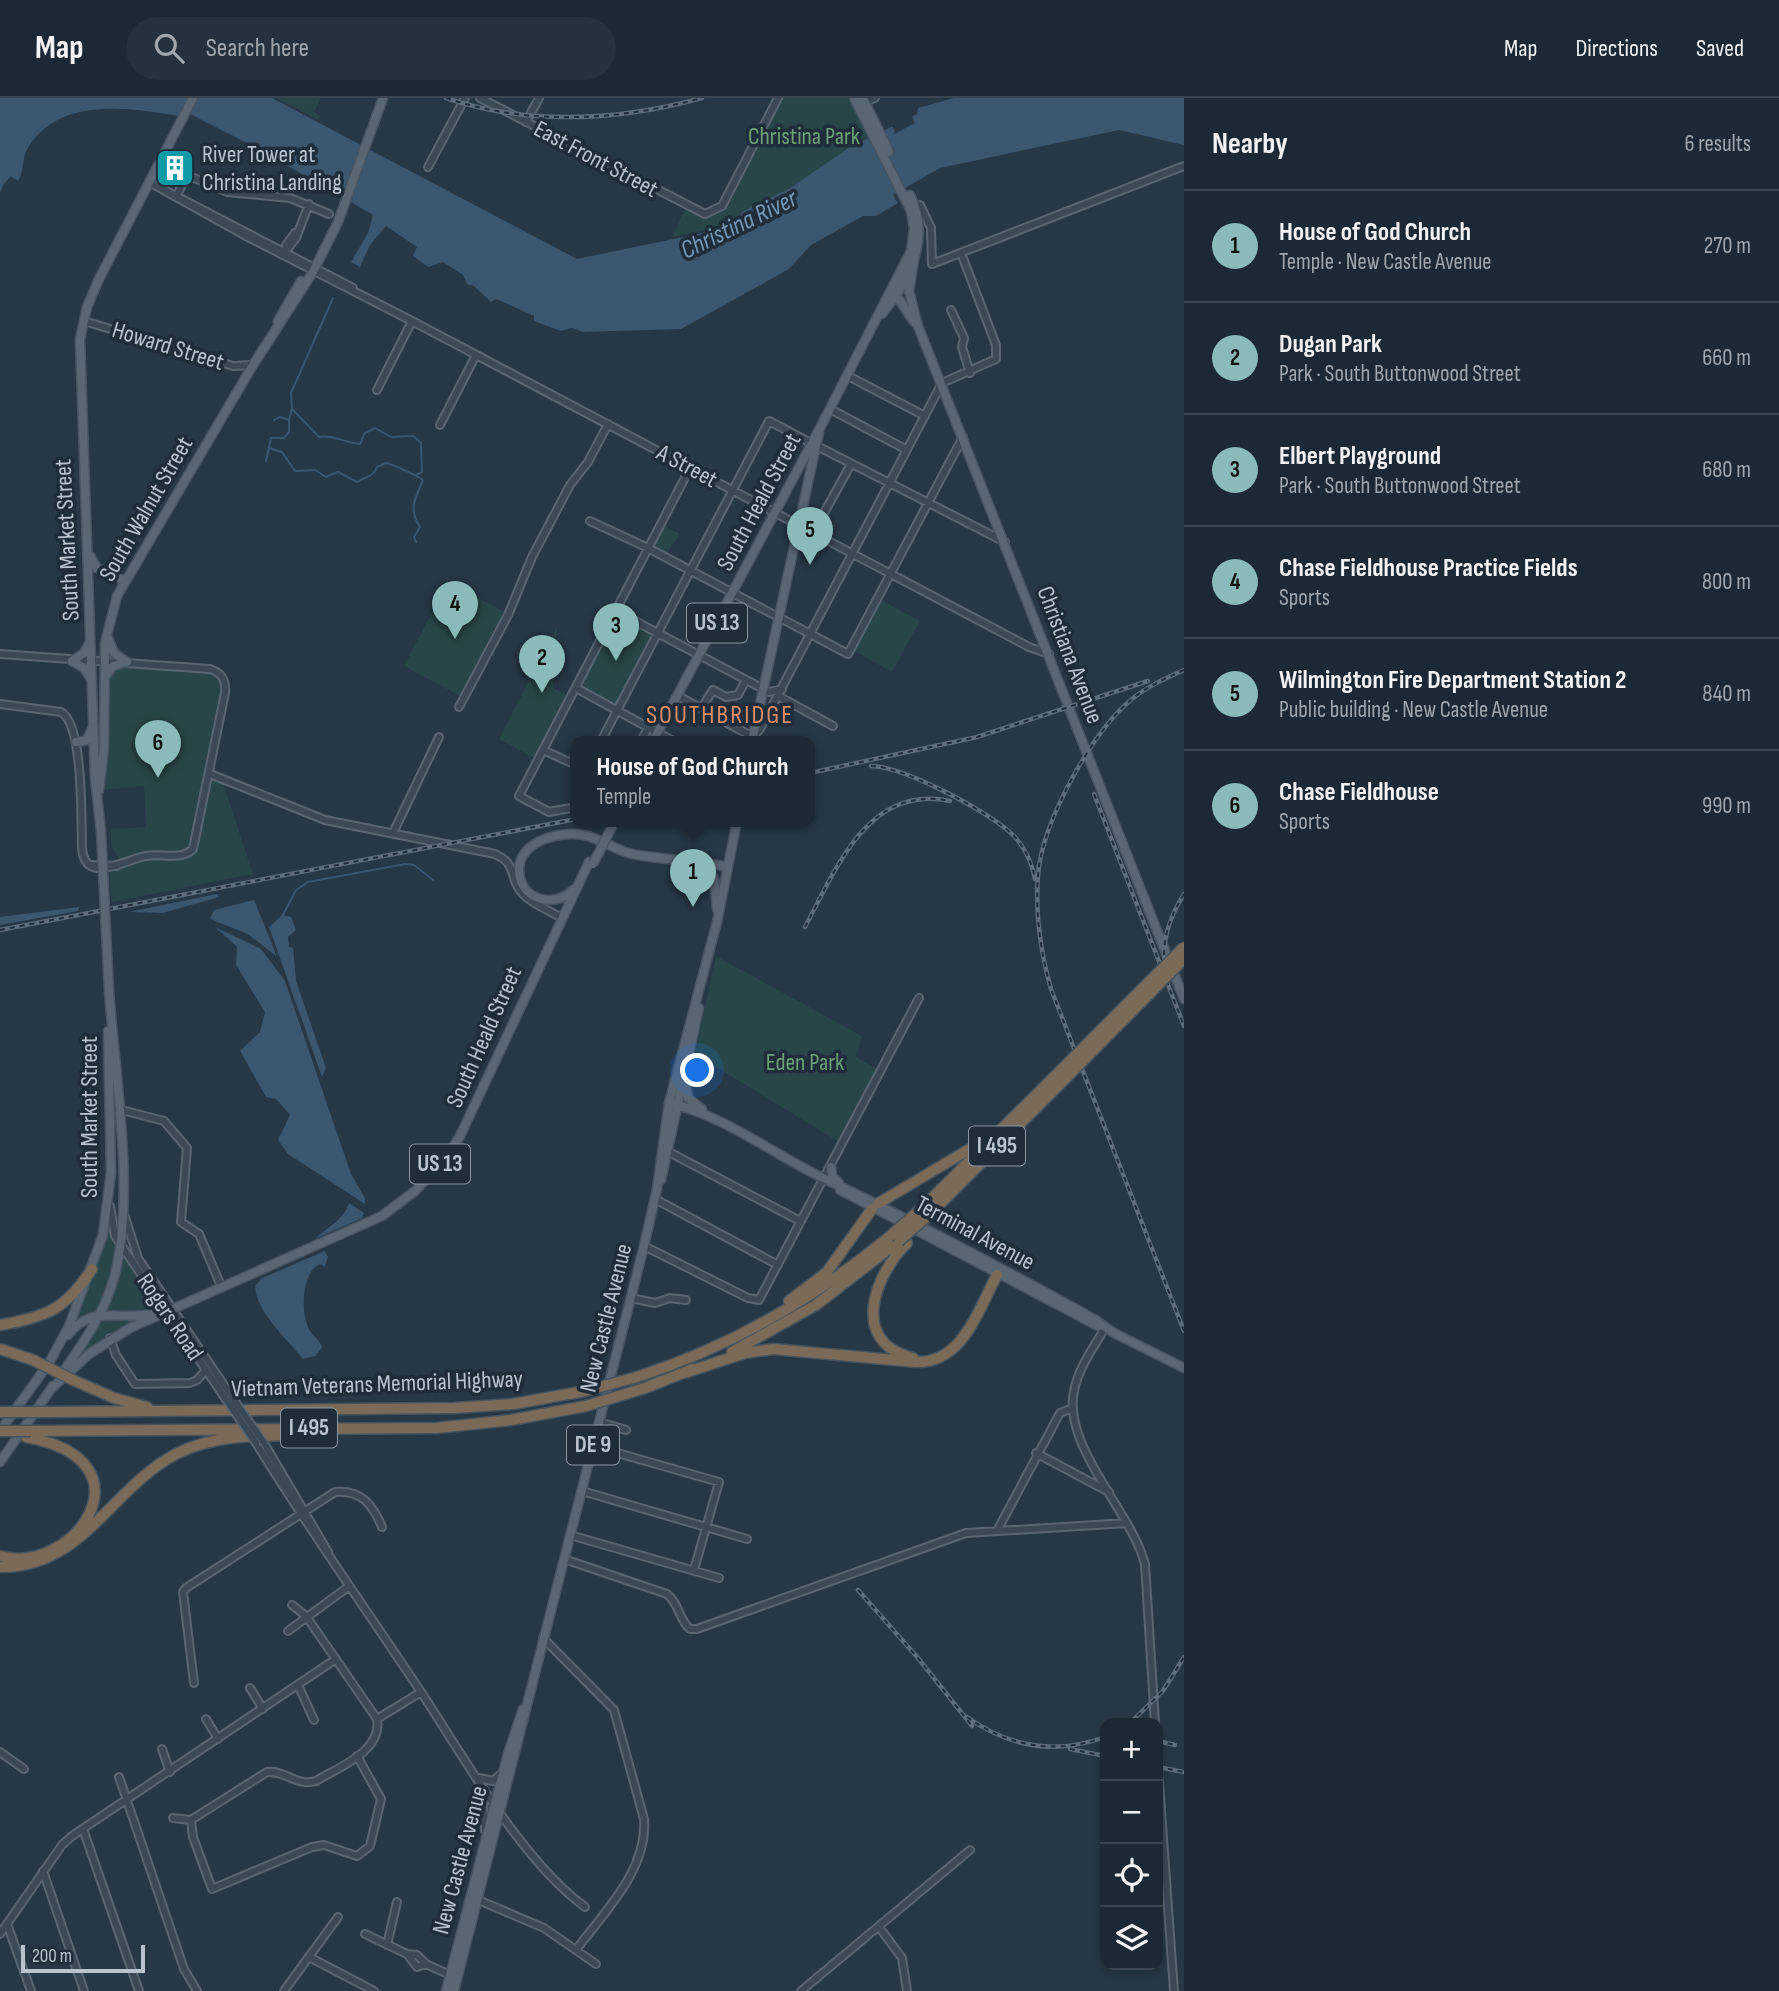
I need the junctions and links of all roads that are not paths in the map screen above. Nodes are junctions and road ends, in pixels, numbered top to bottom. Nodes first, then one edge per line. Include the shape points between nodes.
1 (193, 98) edge
2 (386, 98) edge
3 (465, 98) edge
4 (480, 98) edge
5 (539, 98) edge
6 (777, 98) edge
7 (875, 98) edge
8 (862, 102) edge
9 (526, 122) junction
10 (1184, 166) edge
11 (428, 167) dead end
12 (149, 182) junction
13 (177, 197) junction
14 (309, 204) junction
15 (920, 205) dead end
16 (329, 214) dead end
17 (917, 227) junction
18 (283, 252) junction
19 (961, 253) junction
20 (914, 261) junction
21 (313, 266) junction
22 (895, 291) junction
23 (951, 310) dead end
24 (912, 314) junction
25 (878, 318) junction
26 (83, 321) junction
27 (412, 321) junction
28 (476, 355) junction
29 (253, 365) junction
30 (970, 373) junction
31 (848, 376) junction
32 (942, 383) junction
33 (377, 390) dead end
34 (830, 409) junction
35 (925, 416) junction
36 (608, 424) junction
37 (440, 425) dead end
38 (964, 437) junction
39 (814, 444) junction
40 (907, 450) junction
41 (851, 464) junction
42 (690, 468) junction
43 (794, 476) junction
44 (888, 484) junction
45 (807, 487) junction
46 (732, 490) junction
47 (927, 504) junction
48 (775, 513) junction
49 (590, 520) dead end
50 (799, 526) junction
51 (813, 533) junction
52 (1005, 542) junction
53 (648, 548) junction
54 (87, 551) junction
55 (852, 554) junction
56 (690, 570) junction
57 (891, 574) junction
58 (125, 581) junction
59 (733, 592) junction
60 (616, 611) junction
61 (779, 617) junction
62 (107, 631) junction
63 (657, 632) junction
64 (810, 634) junction
65 (91, 639) junction
66 (0, 654) edge
67 (1049, 654) junction
68 (700, 655) junction
69 (72, 661) junction
70 (92, 661) junction
71 (104, 661) junction
72 (127, 662) junction
73 (104, 679) junction
74 (746, 680) junction
75 (92, 681) junction
76 (576, 688) junction
77 (764, 689) junction
78 (782, 689) junction
79 (678, 696) junction
80 (778, 696) junction
81 (0, 704) edge
82 (458, 706) dead end
83 (701, 709) junction
84 (616, 710) junction
85 (832, 726) dead end
86 (93, 727) junction
87 (648, 728) junction
88 (603, 736) edge
89 (644, 736) edge
90 (654, 736) edge
91 (656, 736) edge
92 (747, 736) edge
93 (753, 736) edge
94 (754, 736) edge
95 (439, 737) dead end
96 (76, 742) junction
97 (543, 750) junction
98 (570, 762) edge
99 (210, 774) junction
100 (99, 790) junction
101 (570, 808) edge
102 (610, 827) edge
103 (736, 827) edge
104 (393, 833) junction
105 (692, 861) junction
106 (728, 867) junction
107 (580, 883) junction
108 (562, 918) junction
109 (717, 922) junction
110 (1184, 947) edge
111 (1184, 959) edge
112 (699, 996) junction
113 (919, 998) dead end
114 (1184, 999) edge
115 (110, 1005) junction
116 (1060, 1077) junction
117 (685, 1078) junction
118 (674, 1104) junction
119 (110, 1107) junction
120 (119, 1109) junction
121 (1013, 1116) junction
122 (724, 1125) junction
123 (668, 1150) junction
124 (831, 1167) junction
125 (824, 1179) junction
126 (656, 1194) junction
127 (860, 1194) junction
128 (109, 1197) junction
129 (122, 1203) junction
130 (876, 1206) junction
131 (930, 1211) junction
132 (800, 1221) junction
133 (898, 1240) junction
134 (120, 1245) junction
135 (644, 1246) junction
136 (778, 1265) junction
137 (92, 1269) junction
138 (997, 1272) junction
139 (221, 1286) junction
140 (631, 1298) junction
141 (686, 1300) dead end
142 (169, 1309) junction
143 (100, 1314) junction
144 (0, 1325) edge
145 (1105, 1328) junction
146 (110, 1339) junction
147 (721, 1344) junction
148 (0, 1349) edge
149 (49, 1363) junction
150 (1184, 1368) edge
151 (206, 1370) junction
152 (687, 1372) junction
153 (51, 1389) junction
154 (229, 1398) junction
155 (1072, 1408) junction
156 (207, 1410) junction
157 (0, 1412) edge
158 (599, 1422) junction
159 (436, 1427) junction
160 (626, 1430) dead end
161 (0, 1432) edge
162 (29, 1434) junction
163 (593, 1446) junction
164 (1036, 1453) junction
165 (0, 1462) edge
166 (582, 1490) junction
167 (1109, 1492) junction
168 (302, 1512) junction
169 (1127, 1523) junction
170 (382, 1527) dead end
171 (706, 1527) junction
172 (998, 1529) junction
173 (570, 1535) junction
174 (747, 1539) dead end
175 (0, 1556) edge
176 (564, 1559) junction
177 (0, 1565) edge
178 (694, 1570) junction
179 (719, 1578) dead end
180 (348, 1587) junction
181 (292, 1605) dead end
182 (306, 1616) junction
183 (288, 1631) dead end
184 (543, 1638) junction
185 (336, 1659) junction
186 (194, 1683) dead end
187 (298, 1685) junction
188 (250, 1688) dead end
189 (421, 1692) junction
190 (527, 1700) junction
191 (263, 1709) junction
192 (1154, 1718) edge
193 (206, 1719) dead end
194 (377, 1719) junction
195 (314, 1720) dead end
196 (218, 1739) junction
197 (162, 1749) dead end
198 (2, 1754) edge
199 (357, 1756) junction
200 (0, 1762) edge
201 (505, 1764) junction
202 (24, 1769) dead end
203 (170, 1772) junction
204 (473, 1773) junction
205 (119, 1777) dead end
206 (1159, 1781) edge
207 (482, 1791) junction
208 (126, 1800) junction
209 (498, 1807) junction
210 (173, 1818) dead end
211 (191, 1821) junction
212 (83, 1829) junction
213 (485, 1842) junction
214 (970, 1850) dead end
215 (43, 1871) junction
216 (474, 1899) junction
217 (397, 1902) dead end
218 (585, 1907) dead end
219 (338, 1917) dead end
220 (7, 1924) junction
221 (879, 1927) junction
222 (0, 1934) edge
223 (365, 1934) dead end
224 (387, 1945) junction
225 (576, 1950) junction
226 (309, 1957) junction
227 (596, 1964) dead end
228 (450, 1975) junction
229 (31, 1991) edge
230 (84, 1991) edge
231 (139, 1991) edge
232 (197, 1991) edge
233 (284, 1991) edge
234 (374, 1991) edge
235 (446, 1991) edge
236 (454, 1991) edge
237 (802, 1991) edge
238 (907, 1991) edge
239 (1174, 1991) edge

1 - 12 main road, South Market Street
2 - 21 main road, South Walnut Street via 332,233
3 - 11 street
4 - 9 street, East Front Street
5 - 9 street
6 - 9 street, East Front Street via 722,206 713,213 699,213
7 - 8 street
8 - 17 main road, South Heald Street / US 13
8 - 17 main road, US 13 via 915,205
10 - 19 street
12 - 13 street, A Street
12 - 26 main road, South Market Street via 99,279
13 - 14 street via 187,175 231,193 288,197
13 - 18 street, A Street
14 - 16 street
14 - 18 street via 296,238
15 - 19 street via 930,225 932,264
17 - 20 main road, South Heald Street / US 13
17 - 22 main road, South Heald Street / US 13
18 - 21 street, A Street
19 - 30 street via 998,354 993,362
20 - 22 main road, South Heald Street / US 13
20 - 24 main road via 909,285
21 - 27 street, A Street
21 - 29 main road, South Walnut Street
22 - 24 main road, Christiana Avenue
22 - 25 main road, South Heald Street / US 13
23 - 30 street via 964,338
24 - 25 main road via 894,307
24 - 32 main road, Christiana Avenue
25 - 31 main road, South Heald Street / US 13
26 - 29 street, Howard Street via 233,366
26 - 54 main road, South Market Street via 78,363
27 - 28 street, A Street
27 - 33 street
28 - 36 street, A Street
28 - 37 street
29 - 58 main road, South Walnut Street
30 - 32 street
31 - 34 main road, South Heald Street / US 13
31 - 35 street
32 - 35 street
32 - 38 main road, Christiana Avenue
34 - 39 main road, South Heald Street / US 13
34 - 40 street
35 - 40 street
36 - 42 street, A Street
36 - 82 street via 589,462 570,485
38 - 47 street
38 - 52 main road, Christiana Avenue
39 - 41 street
39 - 43 main road, South Heald Street / US 13
39 - 45 main road, US 13
39 - 46 street via 769,421
40 - 44 street
41 - 44 street
41 - 51 street
42 - 46 street, A Street
42 - 53 street
43 - 45 main road via 806,472
43 - 48 main road, South Heald Street / US 13
44 - 47 street
44 - 55 street
45 - 50 main road, US 13
46 - 48 street, A Street
46 - 56 street
47 - 52 street
47 - 57 street
48 - 50 street, A Street
48 - 59 main road, South Heald Street / US 13
49 - 53 street
50 - 51 street, A Street
50 - 61 main road, US 13
51 - 55 street, A Street
52 - 67 main road, Christiana Avenue
53 - 56 street
53 - 60 street
54 - 58 main road via 97,568
54 - 65 main road, South Market Street
55 - 57 street, A Street
55 - 64 street
56 - 59 street
56 - 63 street
57 - 64 street via 848,654
57 - 67 street, A Street via 1029,648
58 - 62 main road, South Walnut Street
59 - 61 street
59 - 68 main road, South Heald Street / US 13
60 - 63 street
60 - 76 street
61 - 64 street
61 - 77 main road, US 13
62 - 71 main road, South Walnut Street
62 - 72 main road via 111,648
63 - 68 street
63 - 84 street
64 - 78 street
65 - 69 main road via 84,653
65 - 70 main road, South Market Street
66 - 69 street
67 - 114 main road, Christiana Avenue
68 - 74 street
68 - 79 main road, South Heald Street / US 13
69 - 70 street
69 - 75 main road via 84,668
70 - 71 street
70 - 75 main road, South Market Street
71 - 72 street
71 - 73 main road, South Walnut Street
72 - 73 main road via 113,666
72 - 99 street via 210,669 222,676 225,690
73 - 100 main road, South Walnut Street
74 - 77 street
74 - 83 street via 738,695 726,697 713,690
75 - 86 main road, South Market Street
76 - 84 street
76 - 97 street
77 - 78 street
77 - 93 main road, US 13
78 - 80 street
79 - 83 street
79 - 91 main road, South Heald Street / US 13
80 - 85 street
80 - 94 street
81 - 96 street via 61,712 69,718
83 - 92 street
84 - 87 street
84 - 88 street
86 - 96 main road via 87,740
86 - 100 main road, South Market Street
87 - 89 street
87 - 90 street
95 - 104 street
96 - 99 street via 83,855 97,869 147,856 182,856 193,849
97 - 98 street
97 - 101 street via 519,796 549,812
99 - 104 street via 315,817
100 - 115 main road, South Market Street, bridge
102 - 107 main road, South Heald Street / US 13, bridge
103 - 106 main road, New Castle Avenue / DE 9
104 - 108 street via 504,858 520,891
105 - 106 main road
105 - 107 main road via 636,855 577,835 540,841 525,852 520,863 521,882 540,899 562,899
105 - 109 main road, DE 9 via 714,878
106 - 109 main road, New Castle Avenue / DE 9
107 - 108 main road, South Heald Street / US 13
108 - 139 main road, South Heald Street / US 13 via 460,1136 424,1182 382,1216
109 - 112 main road, New Castle Avenue / DE 9
110 - 116 highway, Vietnam Veterans Memorial Highway / I 495, bridge
111 - 116 highway, Vietnam Veterans Memorial Highway / I 495, bridge
112 - 117 main road, New Castle Avenue / DE 9
112 - 118 main road, New Castle Avenue / DE 9
113 - 124 street
115 - 119 main road, South Market Street
115 - 120 main road, South Market Street
116 - 121 highway, Vietnam Veterans Memorial Highway / I 495
116 - 131 highway, Vietnam Veterans Memorial Highway / I 495
117 - 118 main road, New Castle Avenue / DE 9
117 - 122 main road via 691,1102
118 - 122 main road, Terminal Avenue
118 - 123 main road, New Castle Avenue / DE 9
118 - 126 main road, New Castle Avenue / DE 9
119 - 120 street
119 - 128 main road, South Market Street
120 - 129 main road, South Market Street
120 - 139 street via 164,1121 187,1148 181,1222 199,1234
121 - 130 highway via 982,1142
121 - 131 highway, Vietnam Veterans Memorial Highway / I 495
122 - 123 main road via 682,1116
122 - 125 main road, Terminal Avenue
123 - 126 main road, New Castle Avenue / DE 9
123 - 132 street
124 - 125 street
124 - 127 main road via 835,1181
125 - 127 main road, Terminal Avenue
125 - 130 main road, Terminal Avenue
125 - 132 street
126 - 135 main road, New Castle Avenue / DE 9
126 - 136 street
127 - 130 main road, Terminal Avenue
128 - 134 street, Rogers Road via 112,1230
128 - 137 main road, South Market Street
129 - 134 main road, South Market Street
129 - 142 street, Rogers Road via 138,1258
130 - 138 main road, Terminal Avenue
130 - 147 highway via 827,1272
131 - 133 highway, Vietnam Veterans Memorial Highway / I 495, bridge
132 - 136 street
133 - 138 highway via 873,1309 881,1339 906,1356 932,1357 951,1347
133 - 147 highway, Vietnam Veterans Memorial Highway / I 495
133 - 152 highway, Vietnam Veterans Memorial Highway / I 495 via 835,1292 796,1317
134 - 142 street, Rogers Road
134 - 143 main road, South Market Street
135 - 136 street via 759,1300
135 - 140 main road, New Castle Avenue / DE 9
137 - 144 highway via 57,1308 34,1319
137 - 149 main road, South Market Street
138 - 145 main road, Terminal Avenue
138 - 152 highway via 962,1340 950,1353 932,1361 768,1349
139 - 142 main road, South Heald Street / US 13
140 - 141 street via 655,1303 670,1298
140 - 158 main road, New Castle Avenue / DE 9
142 - 143 main road, South Heald Street / US 13 via 142,1316
142 - 146 main road, South Heald Street / US 13
142 - 151 street, Rogers Road
142 - 154 street, Rogers Road
143 - 149 main road via 80,1322
143 - 153 main road, South Market Street
145 - 150 main road, Terminal Avenue
145 - 155 street via 1077,1379
146 - 151 street via 135,1384 190,1383
146 - 153 main road, South Heald Street / US 13
147 - 156 highway, Vietnam Veterans Memorial Highway / I 495, bridge via 637,1377 521,1403
148 - 156 highway, bridge via 135,1405
149 - 161 main road
151 - 154 street, Rogers Road
152 - 159 highway, Vietnam Veterans Memorial Highway / I 495, bridge via 586,1405 511,1420
153 - 165 main road, US 13
154 - 168 street, Rogers Road, bridge
155 - 164 street via 1060,1413
155 - 167 street via 1079,1435
156 - 157 highway, Vietnam Veterans Memorial Highway / I 495, bridge
158 - 160 street
158 - 163 main road, New Castle Avenue / DE 9
159 - 162 highway, Vietnam Veterans Memorial Highway / I 495
159 - 177 highway via 407,1433 230,1438 198,1444 160,1463 82,1536 44,1560
161 - 162 highway, bridge
162 - 175 highway via 81,1458 94,1479 95,1500 84,1524 54,1546 24,1558
163 - 166 main road, New Castle Avenue / DE 9
163 - 171 street via 719,1482
164 - 167 street
164 - 172 street
166 - 171 street
166 - 173 main road, New Castle Avenue / DE 9
167 - 169 street
168 - 170 street via 326,1495 347,1491 366,1499
168 - 180 street, Rogers Road
168 - 186 street via 183,1592
169 - 172 street
169 - 192 street via 1147,1572
171 - 174 street
171 - 178 street
172 - 176 street via 966,1533 696,1629 685,1625 674,1599 667,1594
173 - 176 main road, New Castle Avenue / DE 9
173 - 178 street
176 - 184 main road, New Castle Avenue / DE 9
178 - 179 street
180 - 182 street
180 - 189 street, Rogers Road
181 - 182 street
182 - 183 street
182 - 185 street
184 - 190 main road, New Castle Avenue / DE 9
184 - 225 street via 614,1710 641,1801 645,1838 639,1859
185 - 187 street
185 - 194 street
187 - 191 street
187 - 195 street
188 - 191 street
189 - 194 street
189 - 204 street, Rogers Road
190 - 201 main road, New Castle Avenue / DE 9
190 - 209 main road, New Castle Avenue / DE 9
191 - 196 street
193 - 196 street
194 - 199 street via 378,1735
196 - 203 street
197 - 203 street
198 - 200 street
198 - 202 street
199 - 211 street via 308,1784 275,1771 261,1774
199 - 211 street via 381,1799 373,1838 357,1856 324,1845 312,1847 212,1889
201 - 204 street via 493,1781
201 - 209 main road, New Castle Avenue / DE 9
203 - 208 street
204 - 207 street, Rogers Road
204 - 209 street, Rogers Road
205 - 208 street
206 - 239 street
207 - 209 street, Rogers Road via 486,1800
207 - 213 street
208 - 212 street
208 - 232 street via 184,1969
209 - 213 main road, New Castle Avenue / DE 9
209 - 216 main road, New Castle Avenue / DE 9
209 - 218 street via 553,1881
210 - 211 street
212 - 215 street
212 - 231 street
213 - 216 main road, New Castle Avenue / DE 9
214 - 221 street
215 - 220 street
215 - 230 street
216 - 225 street via 544,1928
216 - 228 main road, New Castle Avenue / DE 9
216 - 236 main road, New Castle Avenue / DE 9
217 - 224 street
219 - 226 street
220 - 222 street
220 - 229 street
221 - 237 street
221 - 238 street via 902,1958
223 - 224 street
224 - 228 street via 417,1955
225 - 227 street
226 - 233 street
226 - 234 street
228 - 235 main road, New Castle Avenue / DE 9

